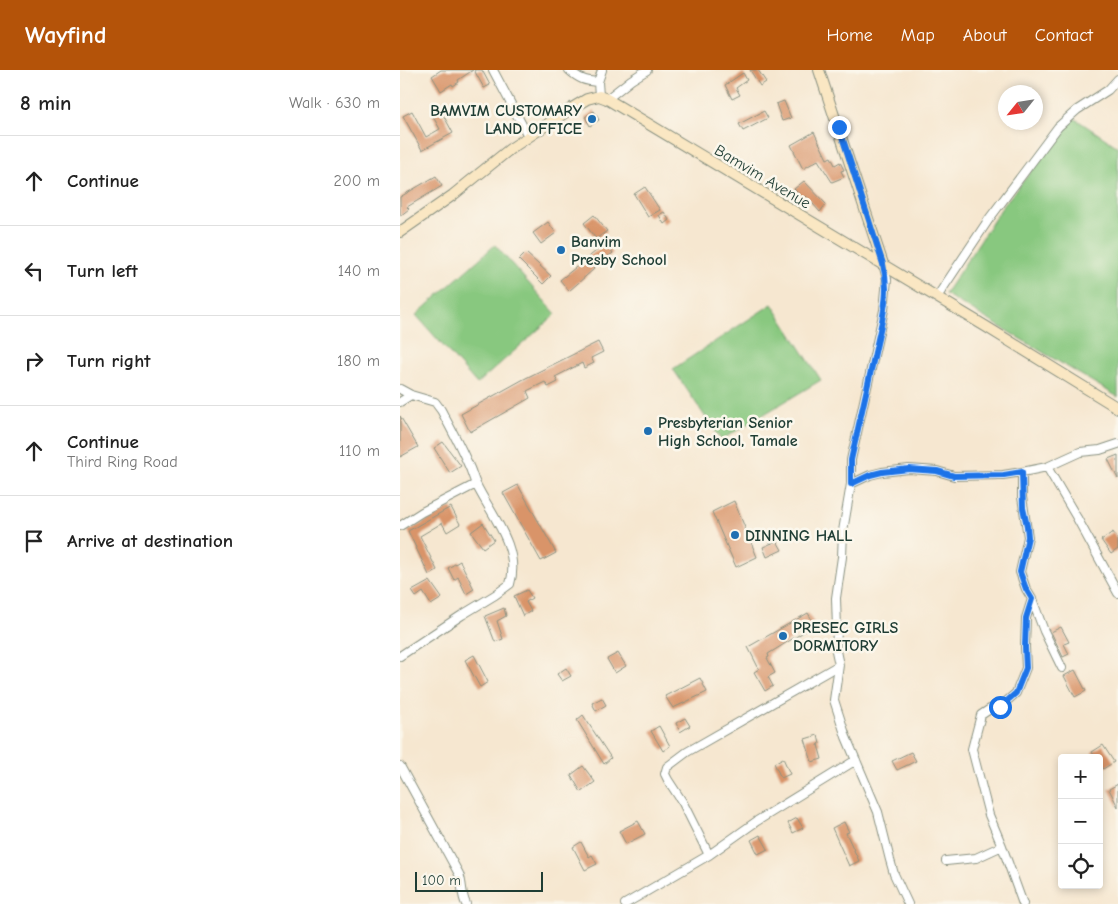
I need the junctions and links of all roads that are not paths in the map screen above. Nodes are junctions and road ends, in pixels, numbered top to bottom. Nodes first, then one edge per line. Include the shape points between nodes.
1 (493, 70) edge
2 (569, 70) edge
3 (602, 70) edge
4 (647, 70) edge
5 (819, 70) edge
6 (1118, 79) edge
7 (598, 82) junction
8 (603, 98) junction
9 (528, 136) junction
10 (400, 232) edge
11 (883, 264) junction
12 (937, 297) junction
13 (400, 389) edge
14 (412, 396) junction
15 (400, 402) edge
16 (1118, 408) edge
17 (1118, 444) edge
18 (1047, 467) junction
19 (1022, 472) junction
20 (476, 484) junction
21 (851, 484) junction
22 (400, 526) edge
23 (1118, 593) edge
24 (1032, 599) junction
25 (400, 656) edge
26 (839, 665) junction
27 (1062, 668) dead end
28 (856, 760) junction
29 (400, 766) edge
30 (1002, 846) junction
31 (709, 855) junction
32 (946, 861) dead end
33 (466, 904) edge
34 (625, 904) edge
35 (908, 904) edge
36 (1023, 904) edge

1 - 9 street
2 - 7 street via 577,77
3 - 7 street
4 - 8 street
5 - 11 street
6 - 12 street via 1058,126 989,219
7 - 8 street
8 - 9 street via 587,99
8 - 11 street, Bamvim Avenue
9 - 10 street
11 - 12 street, Bamvim Avenue
11 - 21 street via 886,279 884,310 851,460
12 - 16 street, Bamvim Avenue
13 - 14 street
14 - 15 street
14 - 20 street via 438,405
17 - 18 street via 1080,452
18 - 19 street
18 - 23 street
19 - 21 street via 954,476 909,469 870,475
19 - 24 street via 1028,537 1020,572
20 - 22 street
20 - 25 street via 505,537 512,562 510,584
21 - 26 street via 836,598
24 - 27 street
24 - 30 street via 1026,618 1026,668 1016,693 1000,707 981,715 972,749 989,815
26 - 28 street via 834,700
26 - 31 street via 687,752 667,767 665,774
28 - 31 street via 757,821
28 - 35 street via 878,812 894,874
29 - 33 street via 459,874
30 - 32 street via 976,858
30 - 36 street
31 - 34 street

